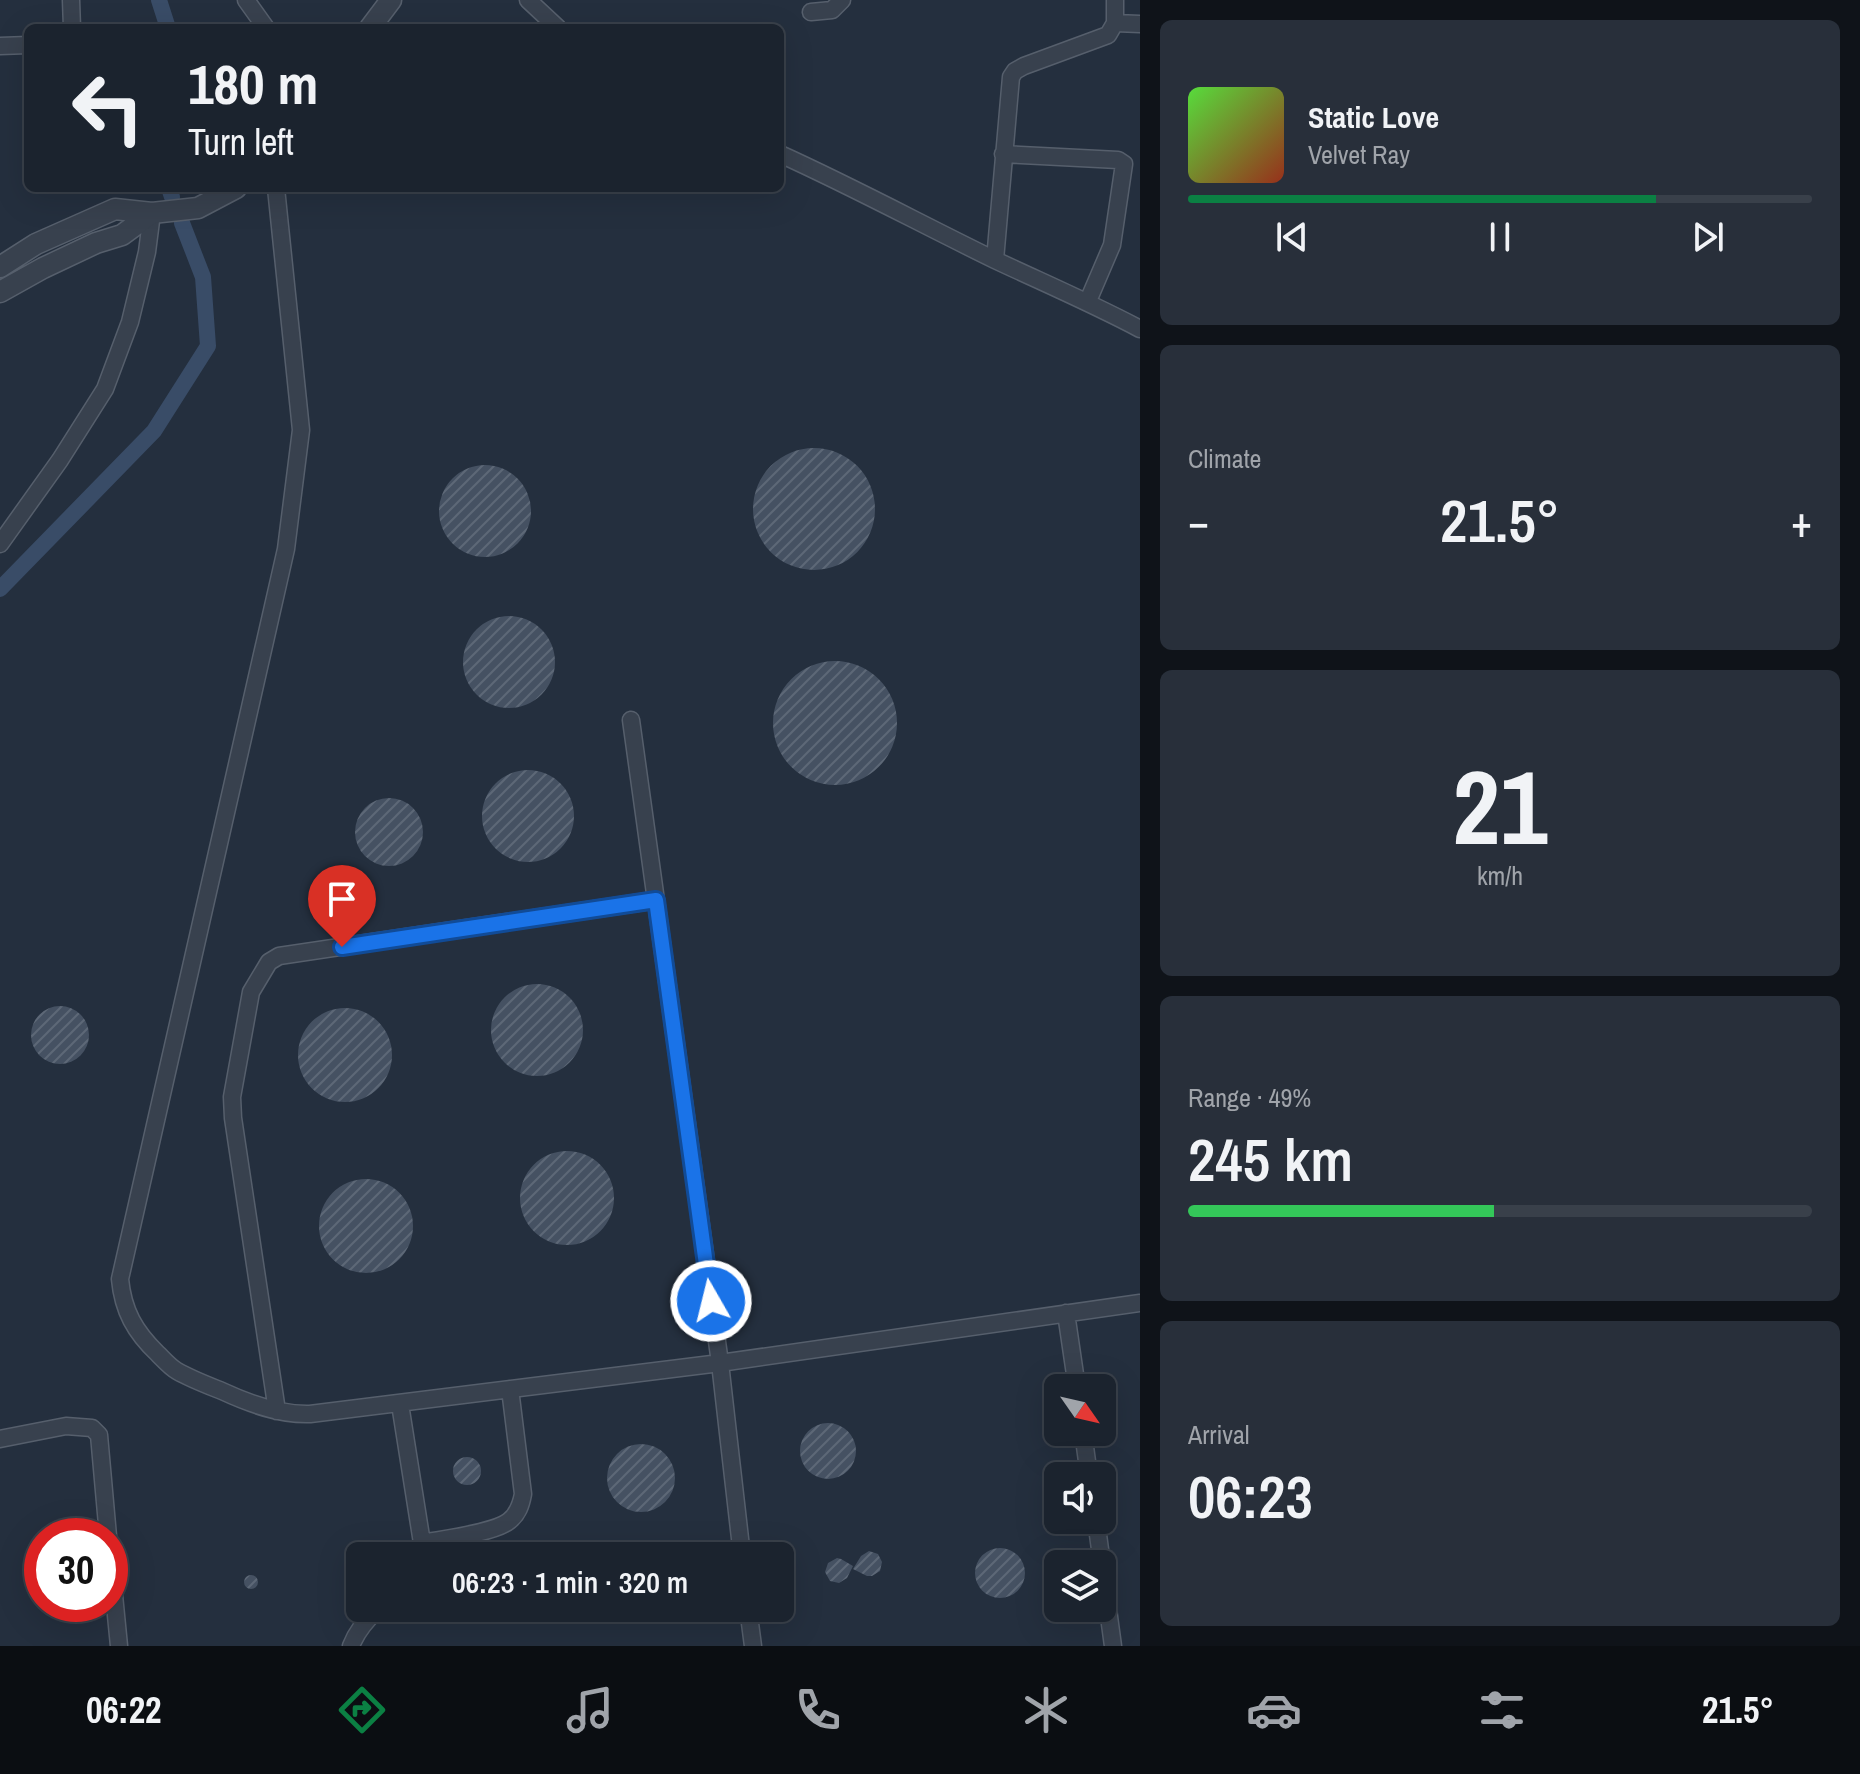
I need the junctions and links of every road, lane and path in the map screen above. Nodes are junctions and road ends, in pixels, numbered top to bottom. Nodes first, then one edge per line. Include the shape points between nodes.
1 (71, 0) edge
2 (246, 0) edge
3 (391, 0) edge
4 (528, 0) edge
5 (842, 0) edge
6 (1115, 0) edge
7 (811, 12) dead end
8 (1115, 23) junction
9 (72, 24) edge
10 (263, 24) edge
11 (373, 24) edge
12 (554, 24) edge
13 (1140, 24) edge
14 (24, 45) edge
15 (0, 46) edge
16 (1003, 154) junction
17 (784, 156) edge
18 (228, 192) edge
19 (276, 192) edge
20 (152, 213) junction
21 (995, 260) junction
22 (0, 267) edge
23 (0, 292) edge
24 (1088, 301) junction
25 (1140, 329) edge
26 (0, 544) edge
27 (631, 720) dead end
28 (656, 900) junction
29 (1140, 1303) edge
30 (1066, 1313) junction
31 (720, 1363) junction
32 (1075, 1374) edge
33 (510, 1389) junction
34 (400, 1404) junction
35 (277, 1411) junction
36 (1, 1438) edge
37 (106, 1518) edge
38 (420, 1542) edge
39 (448, 1542) edge
40 (740, 1542) edge
41 (117, 1622) edge
42 (365, 1622) edge
43 (750, 1622) edge
44 (1110, 1622) edge
45 (119, 1646) edge
46 (351, 1646) edge
47 (753, 1646) edge
48 (1113, 1646) edge

1 - 9 street
2 - 10 street
3 - 11 street
4 - 12 street
5 - 7 street via 832,10
6 - 8 street
8 - 13 street
8 - 16 street via 1104,38 1015,71 1009,83
14 - 15 street
16 - 21 street
16 - 24 street via 1124,164 1112,245
17 - 21 street
18 - 20 street via 198,208
19 - 35 street via 301,430 288,536 120,1279 129,1317 174,1370
20 - 22 street via 115,209 36,244
20 - 23 street via 122,235
20 - 26 street via 130,322 105,389
21 - 24 street
24 - 25 street
27 - 28 street
28 - 31 street
28 - 35 street via 279,956 269,962 251,992 232,1097
29 - 30 street
30 - 31 street
30 - 32 street
31 - 33 street
31 - 40 street
33 - 34 street
33 - 39 street via 522,1504 506,1524
34 - 35 street via 310,1414
34 - 38 street
36 - 37 street via 66,1426 92,1428 99,1435
41 - 45 street
42 - 46 street
43 - 47 street
44 - 48 street

